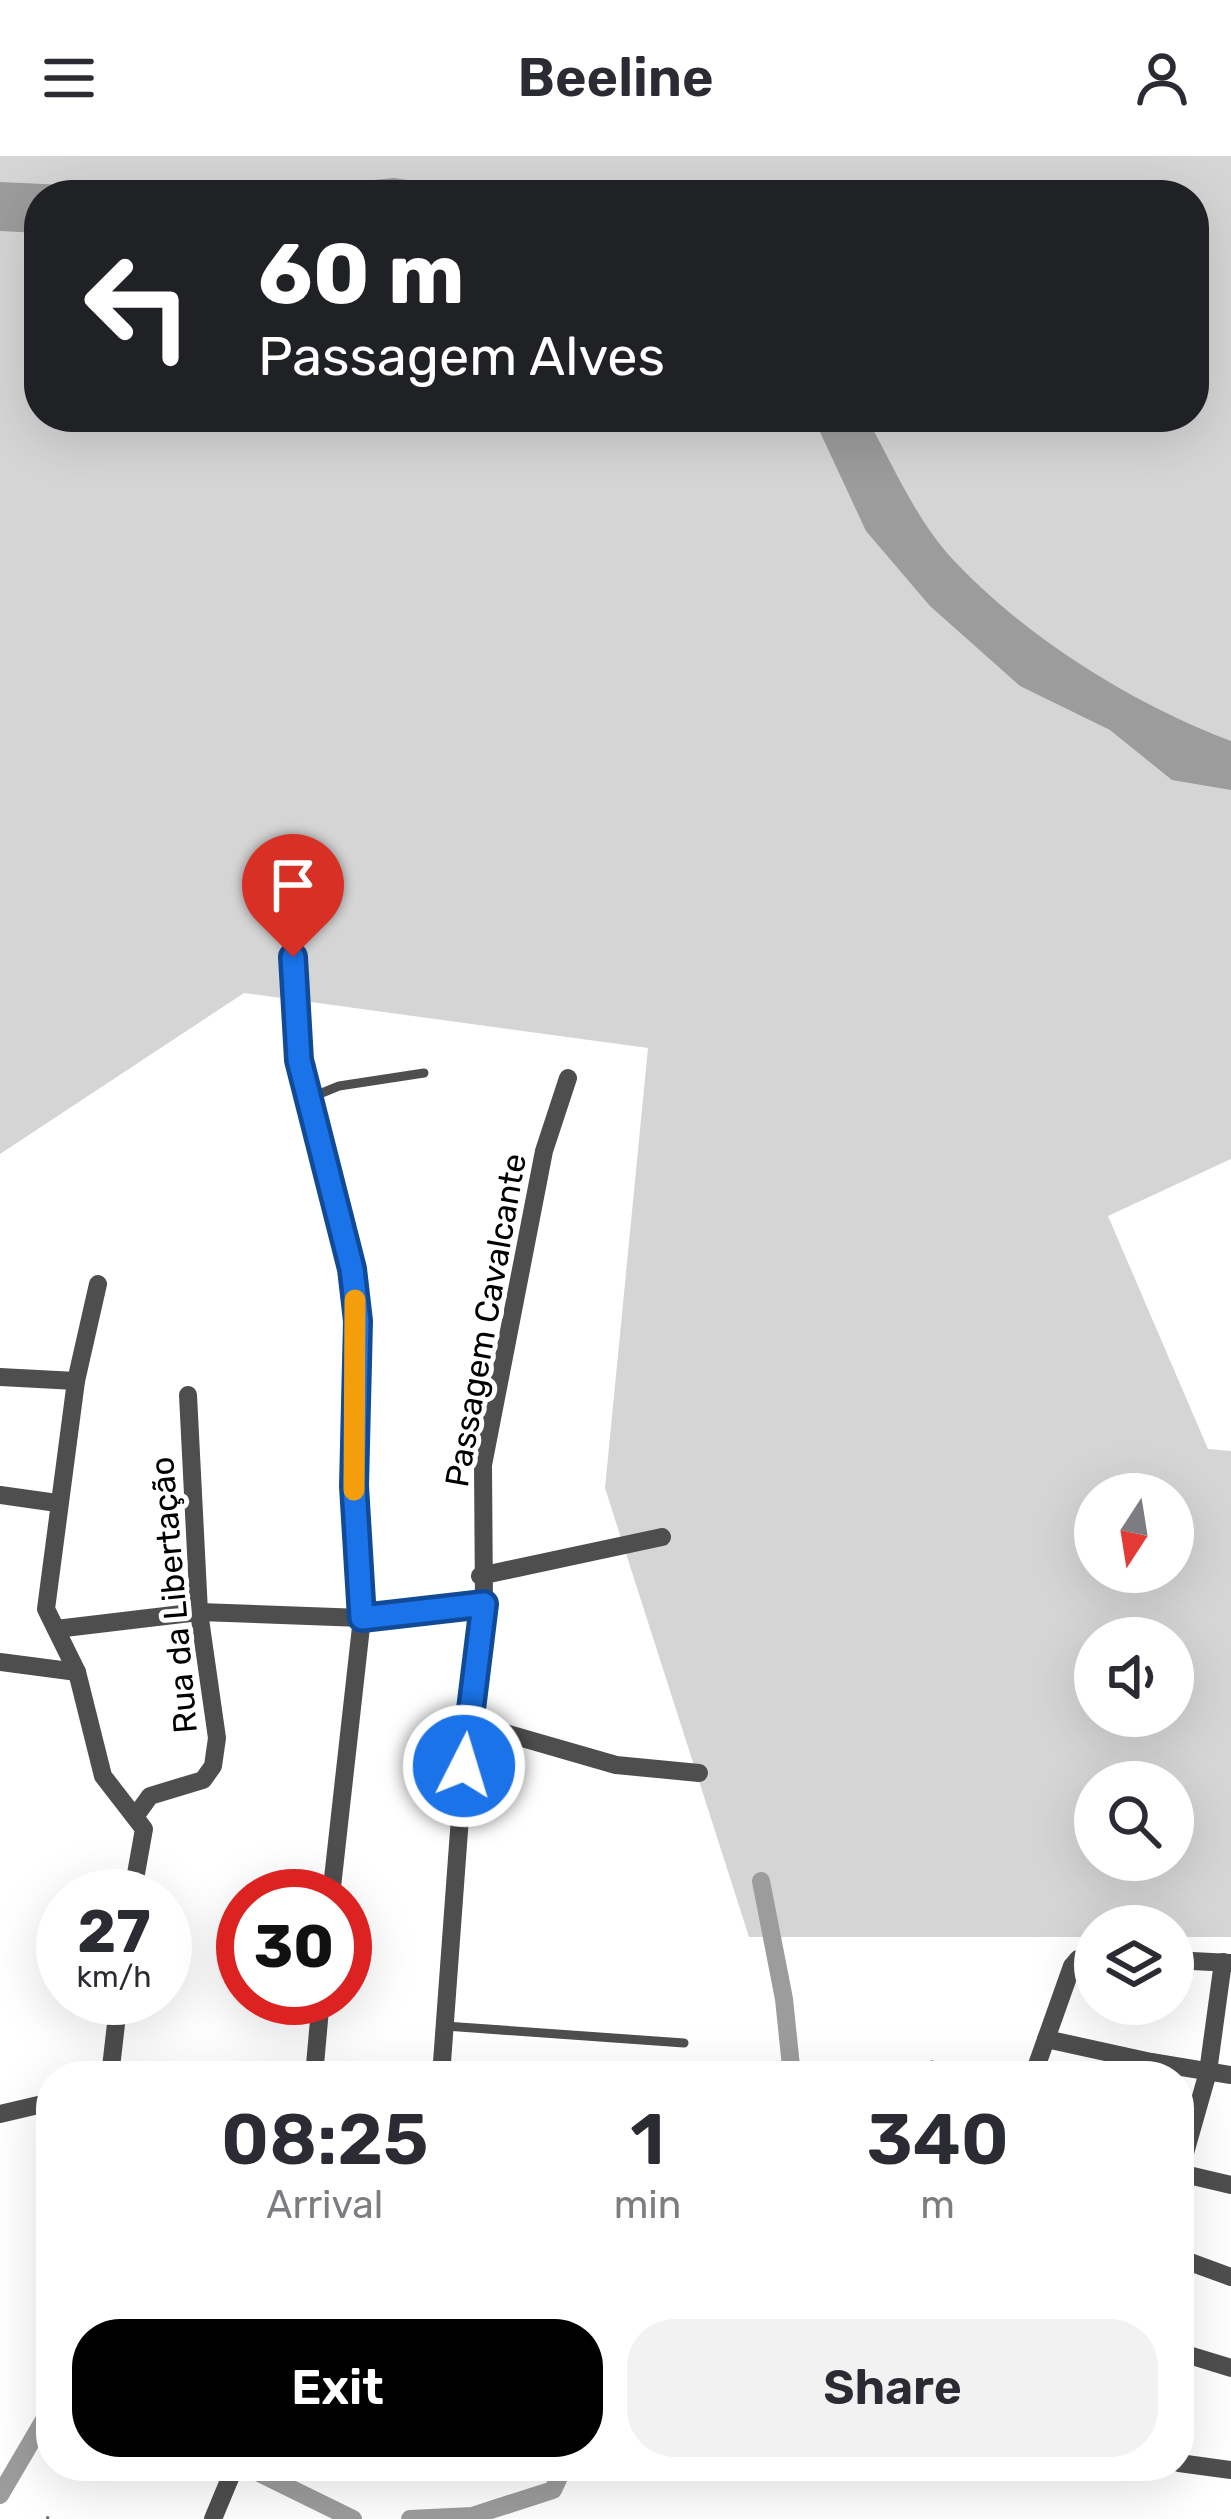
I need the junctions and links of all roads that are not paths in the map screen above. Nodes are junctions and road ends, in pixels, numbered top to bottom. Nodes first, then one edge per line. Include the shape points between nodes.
1 (293, 957) dead end
2 (424, 1073) dead end
3 (568, 1078) dead end
4 (308, 1099) junction
5 (98, 1284) dead end
6 (0, 1377) edge
7 (76, 1381) junction
8 (188, 1395) dead end
9 (0, 1495) edge
10 (57, 1503) junction
11 (662, 1538) dead end
12 (480, 1576) junction
13 (484, 1604) junction
14 (200, 1612) junction
15 (362, 1618) junction
16 (56, 1629) junction
17 (0, 1662) edge
18 (77, 1672) junction
19 (467, 1722) junction
20 (699, 1773) dead end
21 (137, 1814) junction
22 (138, 1869) edge
23 (334, 1869) edge
24 (1194, 1961) edge
25 (1227, 1962) edge
26 (1074, 1965) edge
27 (116, 2025) edge
28 (319, 2025) edge
29 (445, 2026) junction
30 (1046, 2039) junction
31 (684, 2043) dead end
32 (112, 2061) edge
33 (315, 2061) edge
34 (442, 2061) edge
35 (1038, 2061) edge
36 (1122, 2061) edge
37 (1194, 2071) edge
38 (1208, 2072) junction
39 (1231, 2075) edge
40 (36, 2106) edge
41 (0, 2114) edge
42 (1194, 2121) edge
43 (1194, 2177) edge
44 (1231, 2185) edge
45 (1194, 2263) edge
46 (1231, 2276) edge
47 (1194, 2357) edge
48 (1231, 2368) edge
49 (1194, 2464) edge
50 (1231, 2470) edge
51 (229, 2481) edge
52 (213, 2519) edge

1 - 4 street
2 - 4 lane
3 - 12 street, Passagem Cavalcante via 544,1151 483,1465
4 - 15 street via 358,1321 354,1486
5 - 7 street
6 - 7 street
7 - 10 street
8 - 14 street, Rua da Libertação
9 - 10 street
10 - 16 street via 46,1609
11 - 12 street
12 - 13 street, Passagem Cavalcante
13 - 15 street
13 - 19 street, Passagem Cavalcante
14 - 15 street
14 - 16 street
14 - 21 street, Rua da Libertação via 217,1738 213,1766 202,1780 149,1796
15 - 23 street
16 - 18 street
17 - 18 street
18 - 21 street via 103,1776
19 - 20 street via 616,1765
19 - 29 street, Passagem Cavalcante
21 - 22 street
24 - 25 street
25 - 38 street
26 - 30 street
27 - 32 street
28 - 33 street
29 - 31 lane
29 - 34 street, Passagem Cavalcante
30 - 35 street
30 - 36 street
37 - 38 street
38 - 39 street
38 - 42 street
40 - 41 street
43 - 44 street
45 - 46 street
47 - 48 street
49 - 50 street
51 - 52 street

